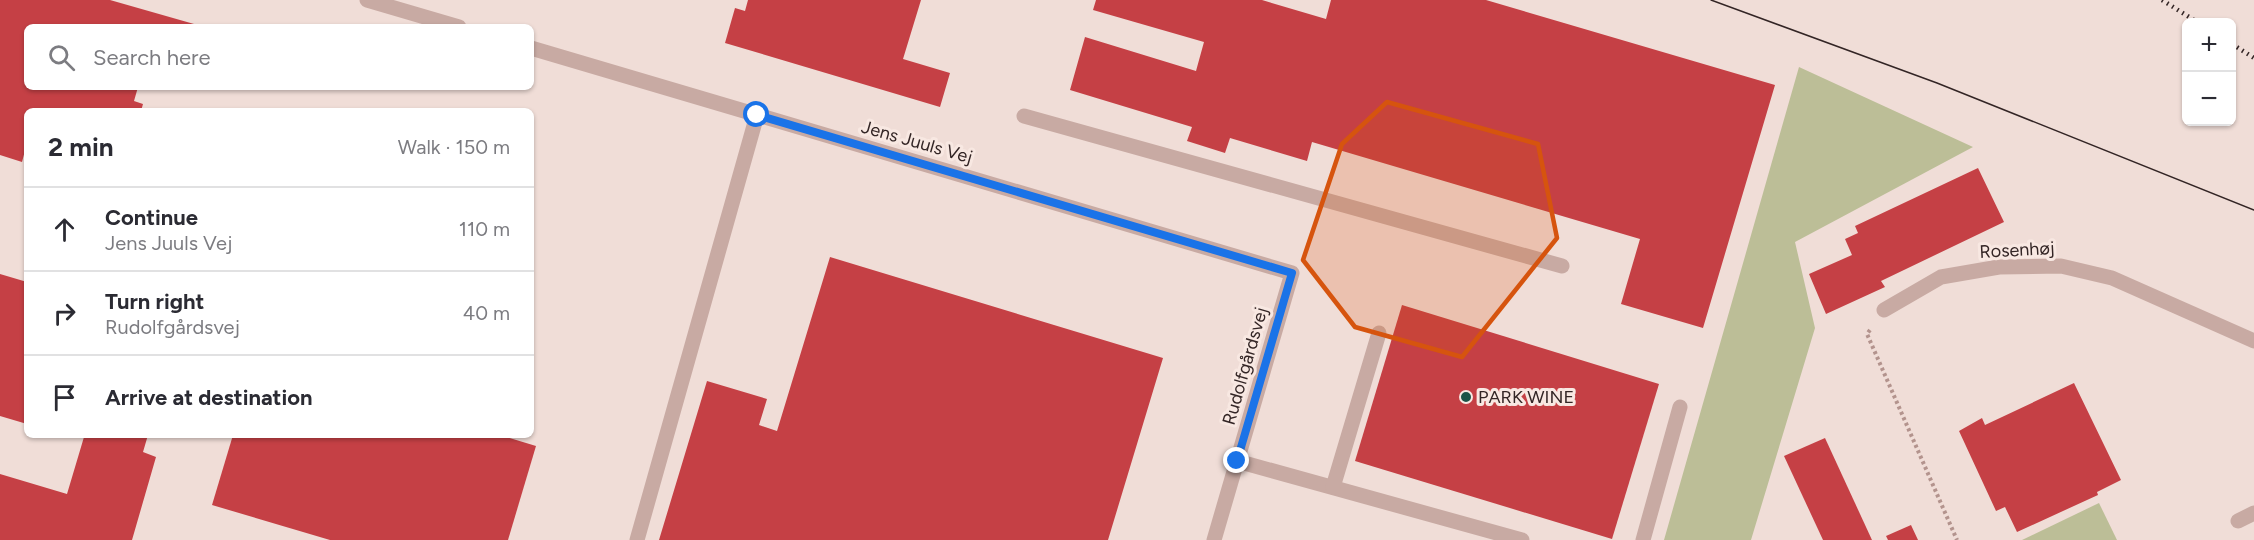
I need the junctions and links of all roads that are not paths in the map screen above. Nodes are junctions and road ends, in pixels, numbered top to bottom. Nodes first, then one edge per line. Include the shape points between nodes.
1 (367, 0) edge
2 (449, 24) edge
3 (534, 49) edge
4 (757, 115) junction
5 (1024, 116) dead end
6 (1562, 266) dead end
7 (1292, 273) joint
8 (1884, 310) road end
9 (1379, 333) dead end
10 (2254, 341) edge
11 (1680, 407) dead end
12 (1237, 461) junction
13 (1333, 487) junction
14 (2254, 513) edge
15 (2238, 521) dead end
16 (637, 540) edge
17 (1214, 540) edge
18 (1522, 540) edge
19 (1643, 540) edge

1 - 2 street
3 - 4 street, Jens Juuls Vej
4 - 7 street, Jens Juuls Vej
4 - 16 street
5 - 6 street
7 - 12 street, Rudolfgårdsvej
8 - 10 street, Rosenhøj via 1941,277 1999,267 2061,266 2112,278
9 - 13 street
11 - 19 street
12 - 13 street
12 - 17 street, Rudolfgårdsvej
13 - 18 street
14 - 15 street

